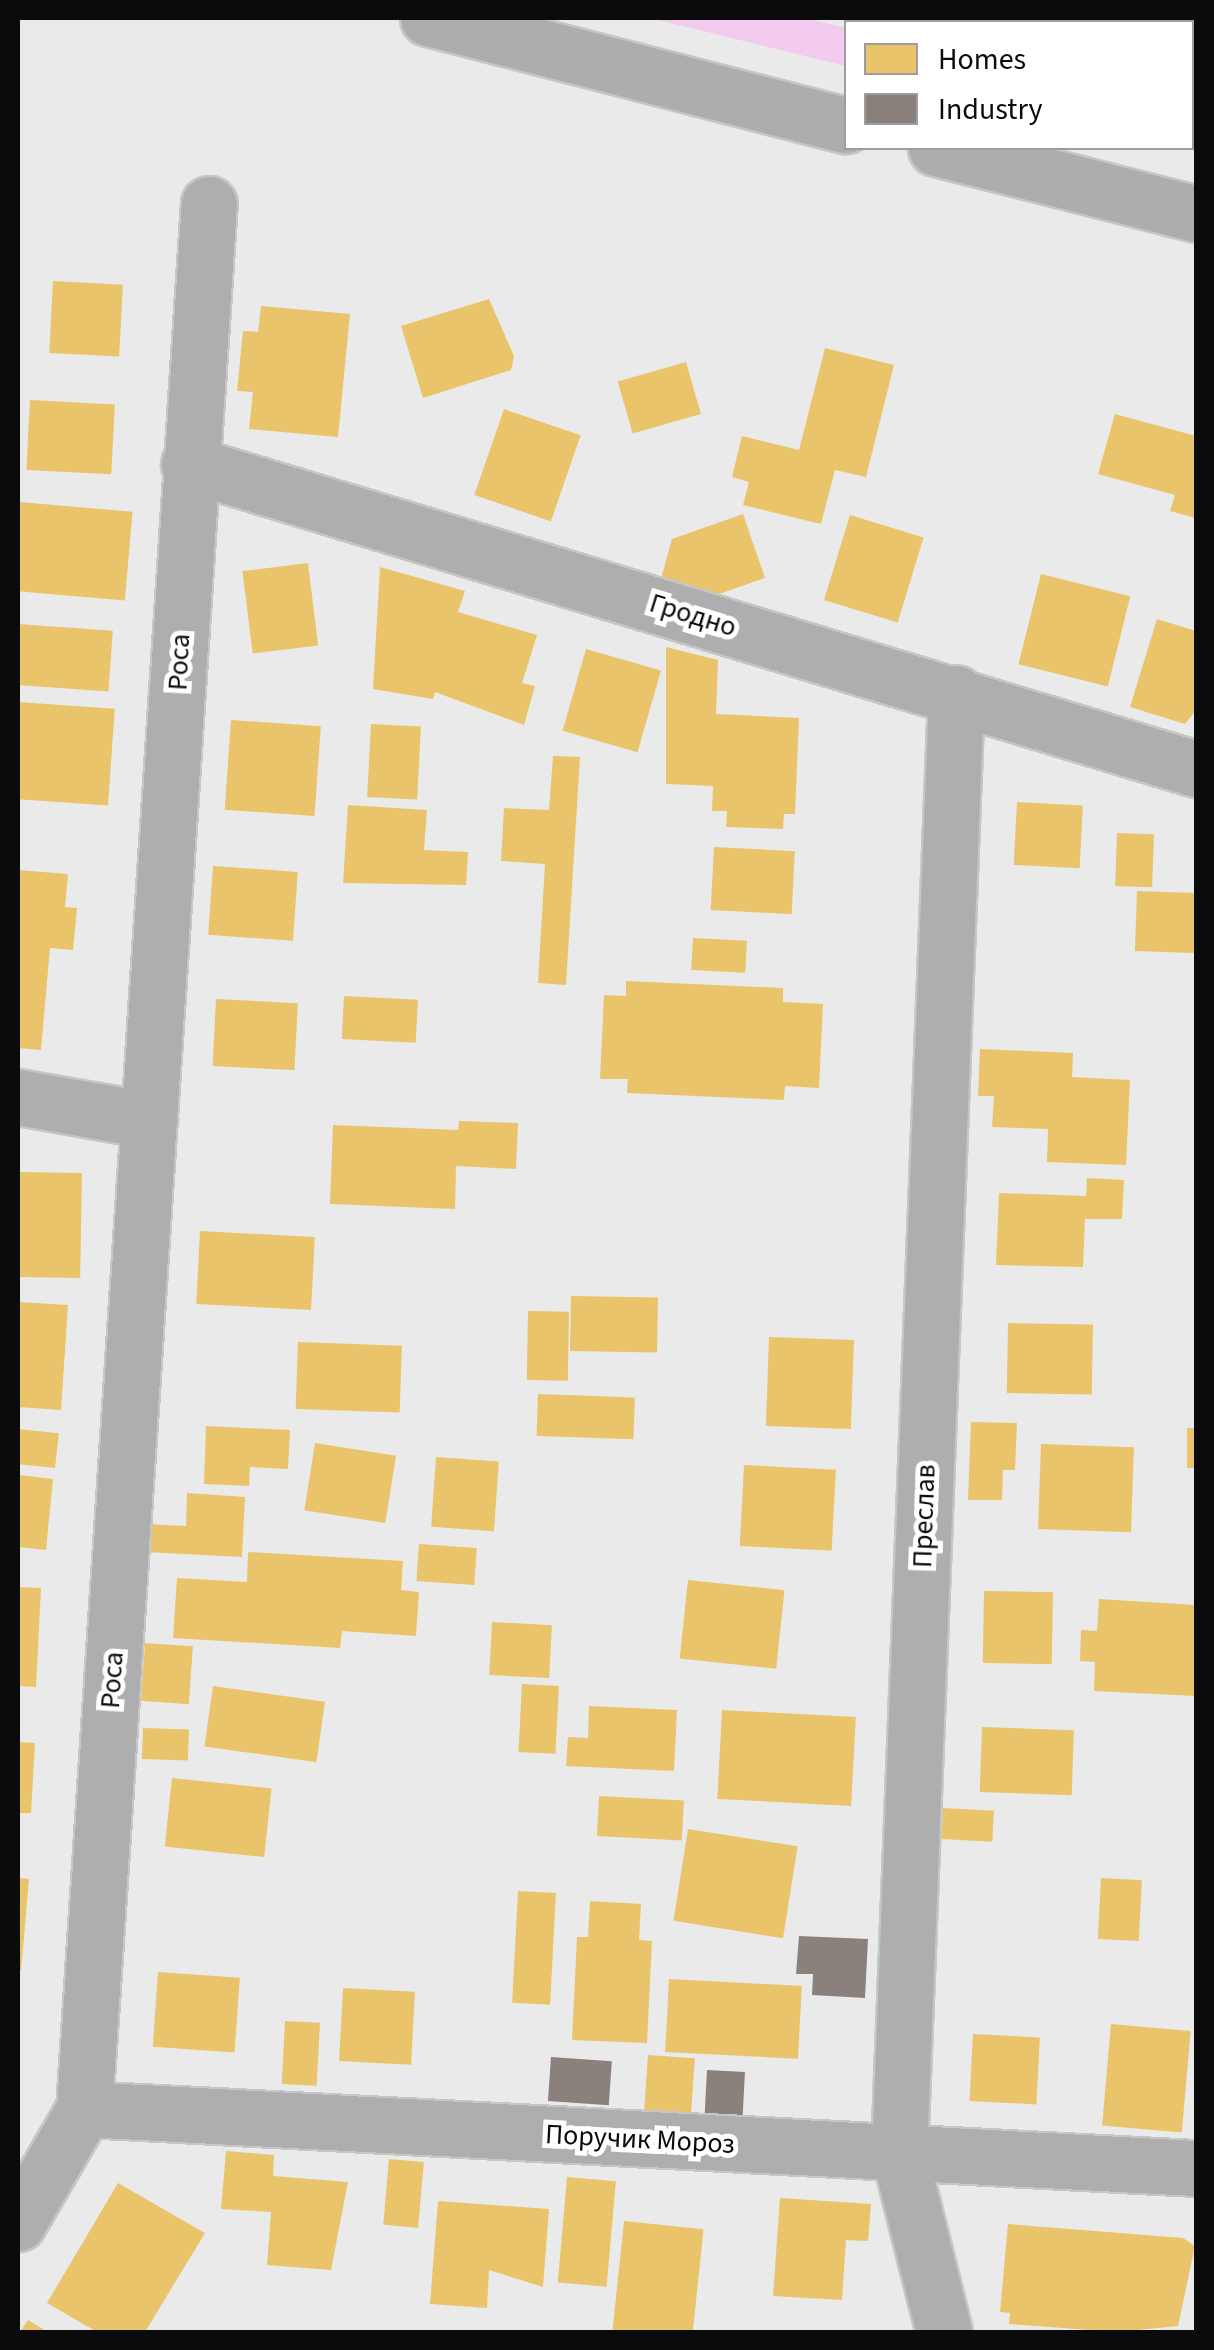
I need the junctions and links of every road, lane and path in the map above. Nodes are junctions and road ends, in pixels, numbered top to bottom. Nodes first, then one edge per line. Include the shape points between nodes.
1 (428, 18) edge
2 (844, 124) edge
3 (944, 150) edge
4 (210, 204) dead end
5 (1196, 214) edge
6 (189, 464) junction
7 (956, 693) junction
8 (1196, 768) edge
9 (18, 1097) edge
10 (149, 1120) junction
11 (84, 2109) junction
12 (900, 2153) junction
13 (1196, 2168) edge
14 (18, 2223) edge
15 (944, 2332) edge

1 - 2 highway
3 - 5 highway
4 - 6 street, Роса
6 - 7 street, Гродно
6 - 10 street, Роса
7 - 8 street, Гродно
7 - 12 street, Преслав
9 - 10 street
10 - 11 street, Роса
11 - 12 street, Поручик Мороз
11 - 14 street, Роса
12 - 13 street, Поручик Мороз
12 - 15 street, Преслав

